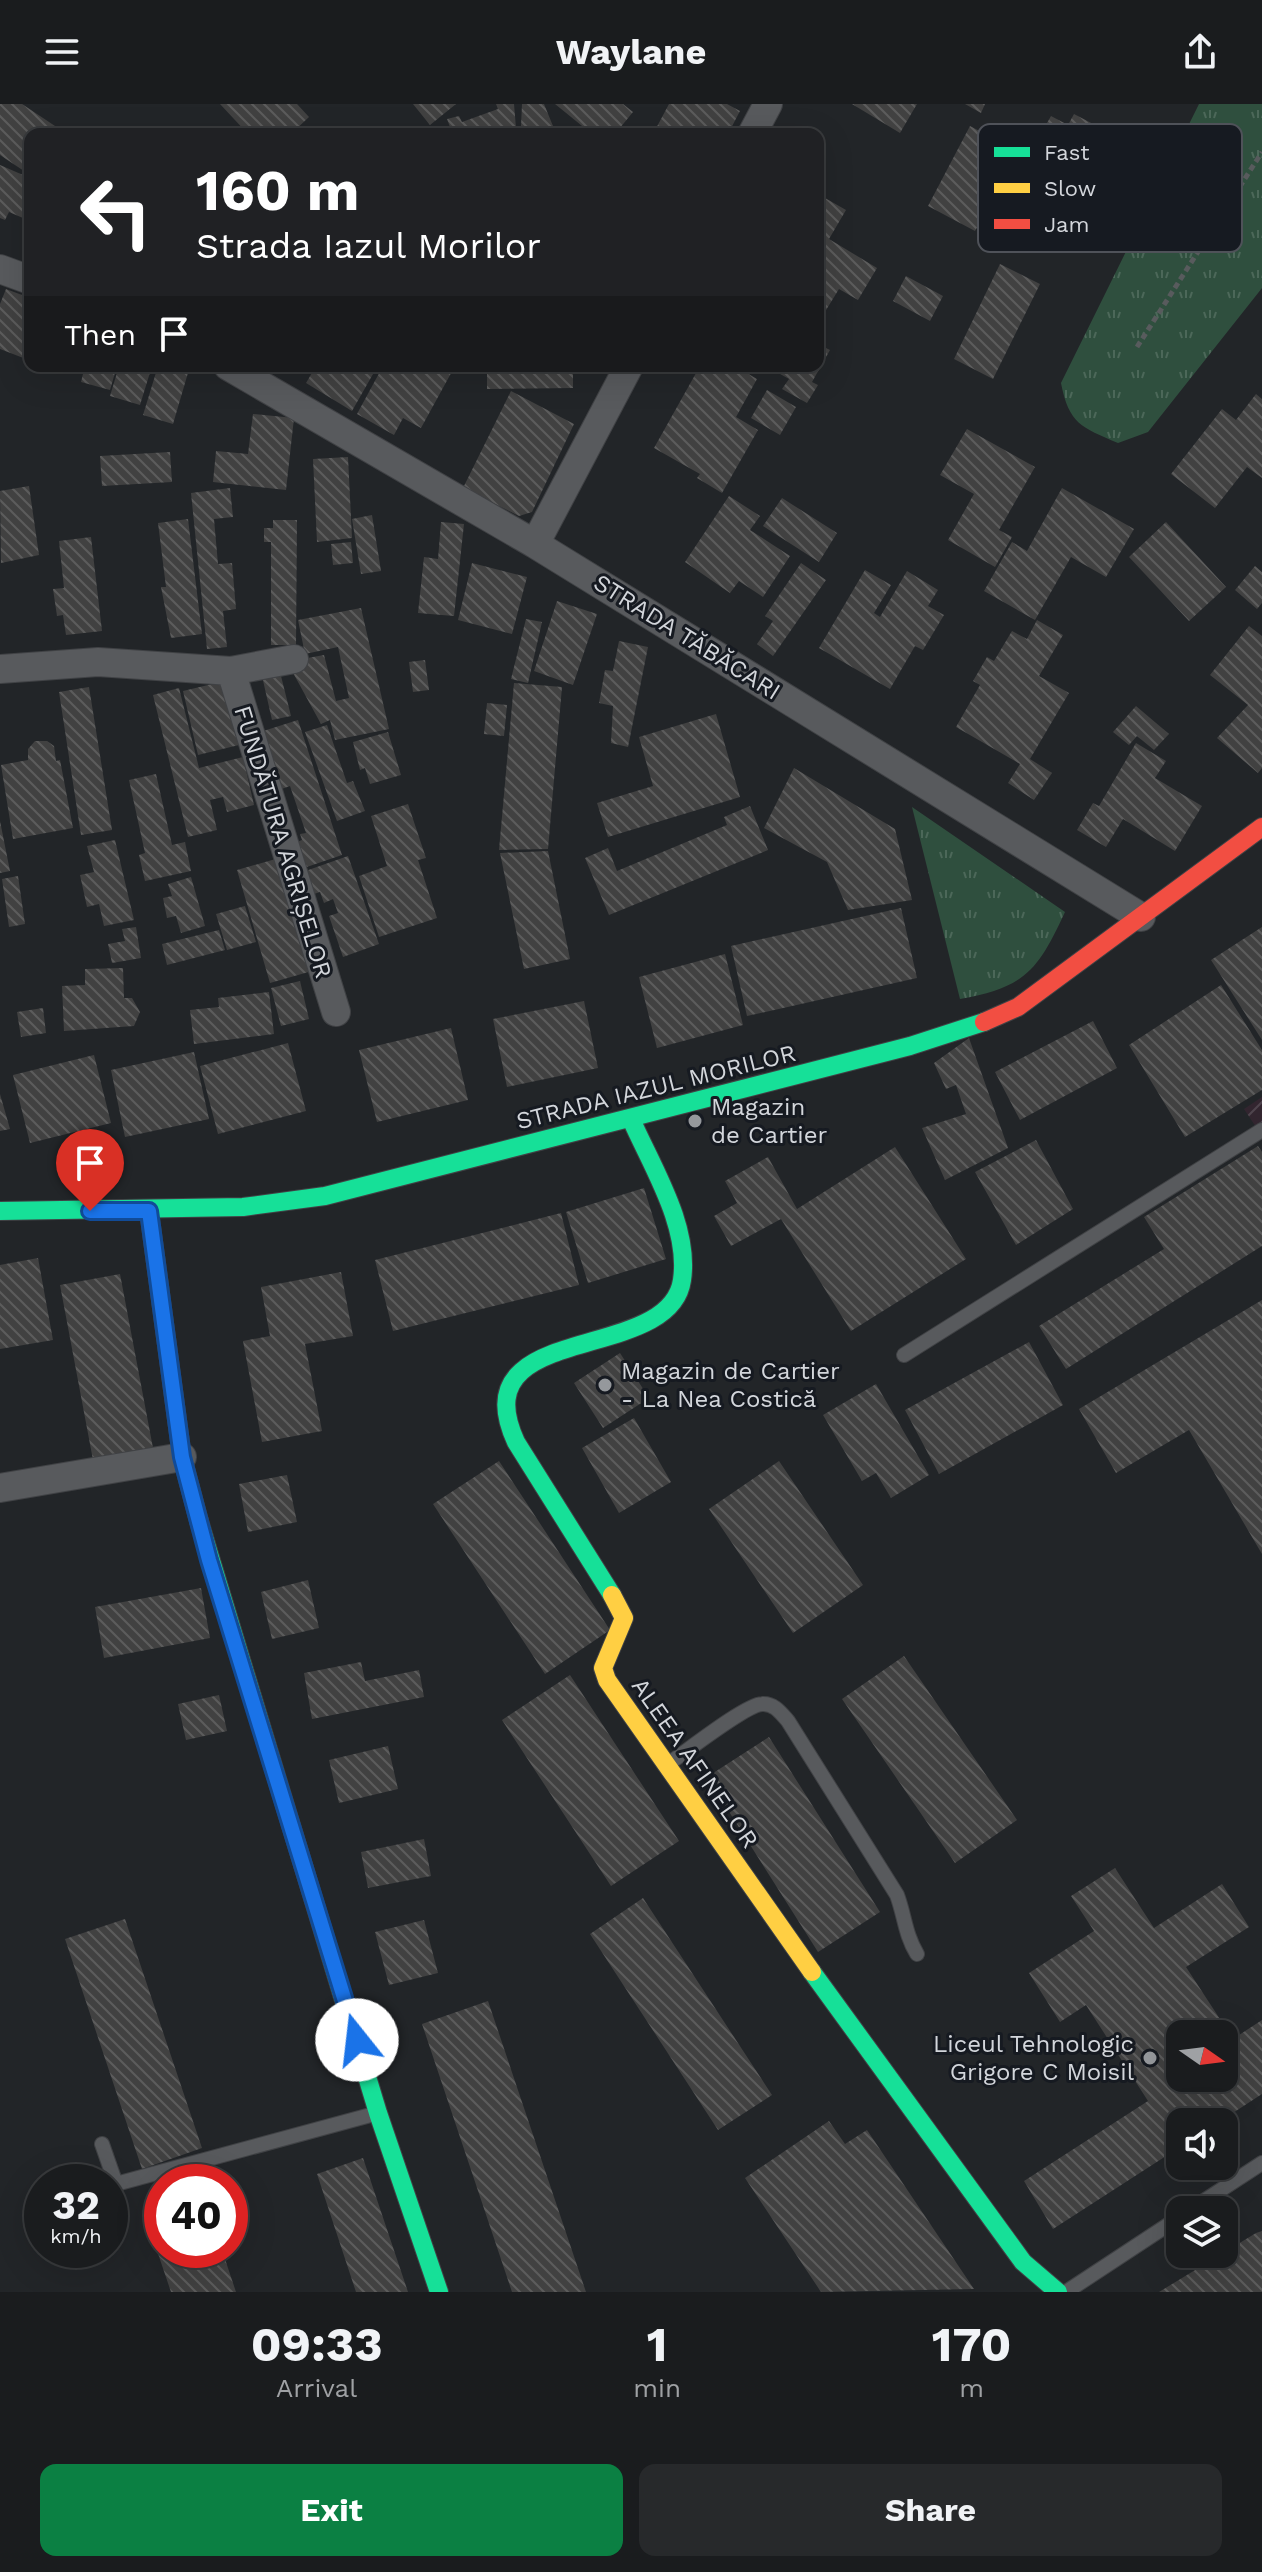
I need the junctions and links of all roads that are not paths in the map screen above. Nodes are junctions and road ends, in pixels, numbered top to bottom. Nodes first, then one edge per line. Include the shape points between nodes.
1 (768, 104) edge
2 (755, 128) edge
3 (0, 269) edge
4 (24, 278) edge
5 (238, 372) edge
6 (626, 372) edge
7 (535, 544) junction
8 (294, 659) dead end
9 (0, 669) edge
10 (231, 671) junction
11 (1262, 827) edge
12 (1141, 917) junction
13 (336, 1012) dead end
14 (631, 1119) junction
15 (1262, 1130) edge
16 (0, 1211) edge
17 (149, 1211) junction
18 (904, 1355) dead end
19 (182, 1457) junction
20 (0, 1488) edge
21 (668, 1764) junction
22 (917, 1954) dead end
23 (378, 2113) junction
24 (102, 2144) dead end
25 (1262, 2163) edge
26 (1211, 2196) edge
27 (1166, 2226) edge
28 (439, 2292) edge
29 (1058, 2292) edge
30 (1066, 2292) edge

1 - 2 street
3 - 4 street
5 - 7 street, STRADA TĂBĂCARI
6 - 7 street
7 - 12 street, STRADA TĂBĂCARI
8 - 10 street
9 - 10 street via 98,662
10 - 13 street, FUNDĂTURA AGRIȘELOR
11 - 12 street, STRADA IAZUL MORILOR
12 - 14 street, STRADA IAZUL MORILOR via 1054,983 984,1022
14 - 17 street, STRADA IAZUL MORILOR via 325,1196
14 - 21 street, ALEEA AFINELOR via 681,1243 682,1286 656,1319 552,1353 517,1372 506,1394 509,1425 524,1456 624,1618 603,1668 607,1680
15 - 18 lane
16 - 17 street, STRADA IAZUL MORILOR
17 - 19 street
19 - 20 street
19 - 23 street
21 - 22 lane via 745,1711 762,1704 776,1707 897,1895 904,1932
21 - 29 street, ALEEA AFINELOR via 1023,2262
23 - 24 lane via 116,2184
23 - 28 street
25 - 26 lane
27 - 30 lane

